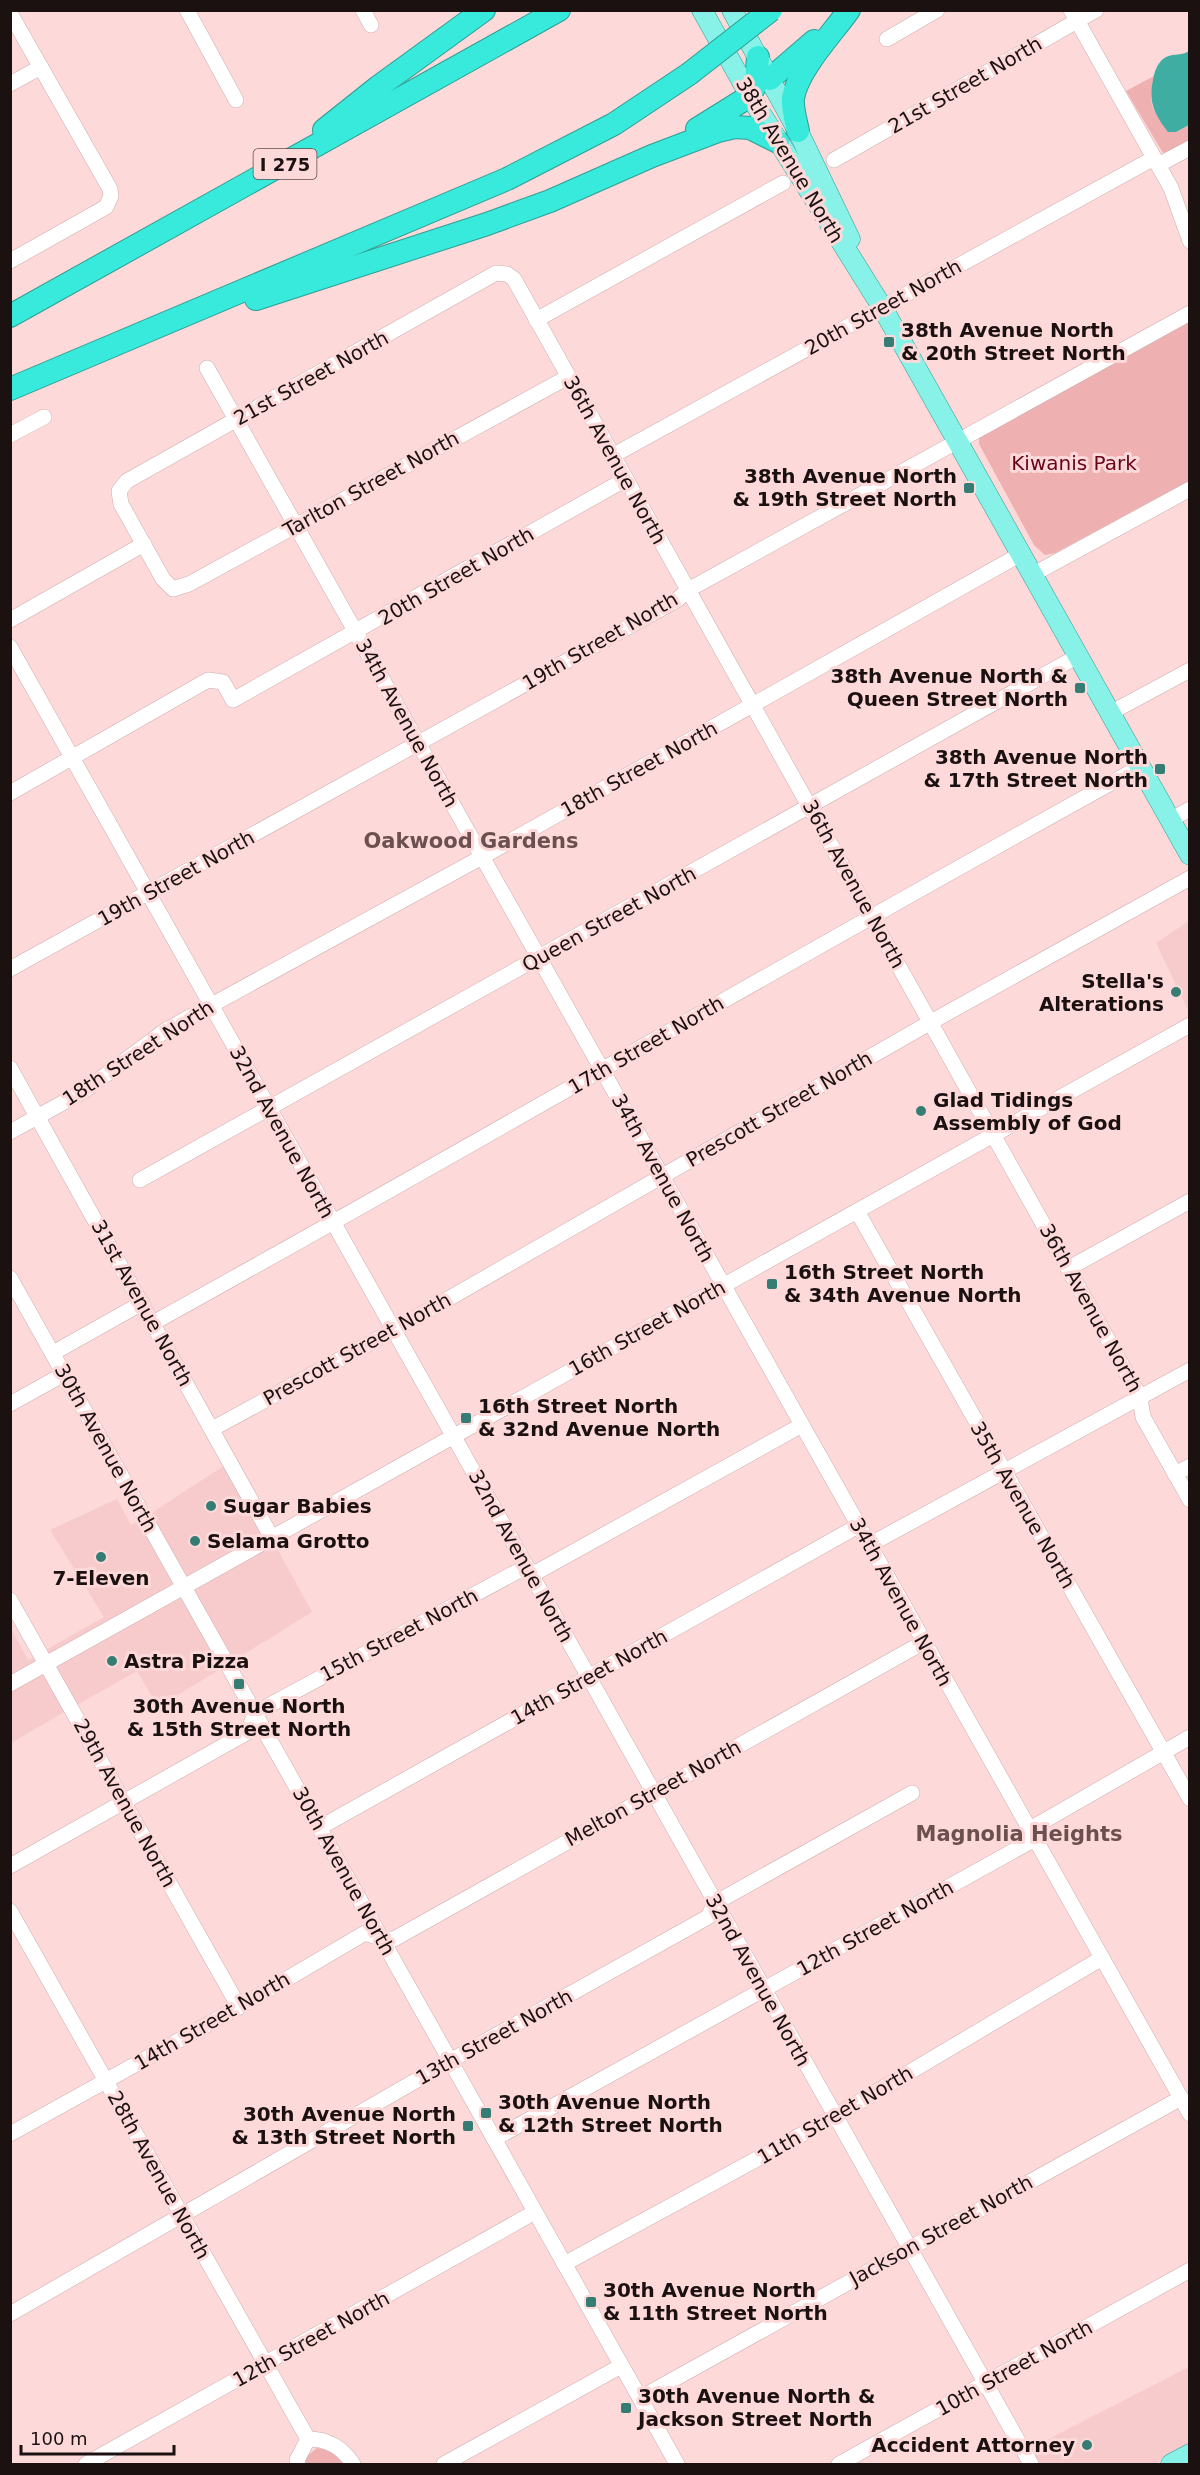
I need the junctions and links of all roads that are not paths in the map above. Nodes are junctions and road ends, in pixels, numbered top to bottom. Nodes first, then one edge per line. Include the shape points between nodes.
1 (187, 10) edge
2 (363, 10) edge
3 (484, 10) edge
4 (559, 10) edge
5 (702, 10) edge
6 (732, 10) edge
7 (771, 10) edge
8 (844, 10) edge
9 (849, 10) edge
10 (938, 10) edge
11 (1096, 10) edge
12 (10, 13) edge
13 (1074, 16) edge
14 (371, 25) dead end
15 (887, 39) dead end
16 (41, 67) junction
17 (759, 77) junction
18 (10, 84) edge
19 (236, 100) dead end
20 (798, 131) junction
21 (778, 142) junction
22 (1190, 148) edge
23 (652, 156) junction
24 (834, 160) dead end
25 (1156, 162) junction
26 (274, 170) junction
27 (783, 183) dead end
28 (1190, 241) edge
29 (10, 261) edge
30 (507, 274) joint
31 (882, 307) junction
32 (1190, 313) edge
33 (10, 316) edge
34 (536, 320) junction
35 (139, 333) junction
36 (207, 368) dead end
37 (568, 377) junction
38 (10, 389) edge
39 (45, 417) dead end
40 (236, 420) junction
41 (10, 435) edge
42 (957, 440) junction
43 (612, 456) junction
44 (626, 479) junction
45 (1190, 489) edge
46 (295, 525) junction
47 (144, 544) junction
48 (1021, 554) junction
49 (1032, 575) junction
50 (688, 590) junction
51 (10, 620) edge
52 (356, 633) junction
53 (10, 647) edge
54 (1078, 656) junction
55 (1190, 670) edge
56 (753, 705) junction
57 (1110, 713) junction
58 (418, 743) junction
59 (73, 758) junction
60 (1140, 767) junction
61 (10, 793) edge
62 (810, 806) junction
63 (1190, 809) edge
64 (1170, 820) junction
65 (1190, 855) edge
66 (482, 857) junction
67 (1190, 878) edge
68 (149, 894) junction
69 (871, 915) junction
70 (539, 959) junction
71 (10, 969) edge
72 (211, 1005) junction
73 (931, 1022) junction
74 (1190, 1025) edge
75 (10, 1068) edge
76 (602, 1071) junction
77 (269, 1108) junction
78 (38, 1117) junction
79 (10, 1132) edge
80 (995, 1134) junction
81 (662, 1177) junction
82 (140, 1180) dead end
83 (1190, 1201) edge
84 (857, 1211) junction
85 (333, 1223) junction
86 (1069, 1268) junction
87 (10, 1278) edge
88 (723, 1286) junction
89 (142, 1303) junction
90 (153, 1323) junction
91 (394, 1330) junction
92 (53, 1353) junction
93 (1190, 1370) edge
94 (64, 1374) junction
95 (1140, 1397) junction
96 (10, 1404) edge
97 (802, 1425) junction
98 (212, 1429) junction
99 (454, 1436) junction
100 (1190, 1466) edge
101 (1004, 1472) junction
102 (1175, 1474) junction
103 (1190, 1500) edge
104 (858, 1526) junction
105 (272, 1538) junction
106 (869, 1545) junction
107 (530, 1571) junction
108 (184, 1587) junction
109 (10, 1600) edge
110 (924, 1642) junction
111 (46, 1664) junction
112 (589, 1677) junction
113 (10, 1684) edge
114 (255, 1713) junction
115 (1190, 1737) edge
116 (1163, 1752) junction
117 (654, 1793) junction
118 (912, 1793) dead end
119 (1190, 1799) edge
120 (124, 1803) junction
121 (319, 1828) junction
122 (1032, 1834) junction
123 (10, 1866) edge
124 (715, 1903) junction
125 (10, 1911) edge
126 (382, 1939) junction
127 (1102, 1958) junction
128 (762, 1989) junction
129 (239, 2007) junction
130 (450, 2061) junction
131 (106, 2081) junction
132 (1181, 2098) junction
133 (1190, 2114) edge
134 (834, 2117) junction
135 (10, 2134) edge
136 (494, 2139) junction
137 (535, 2212) junction
138 (182, 2216) junction
139 (909, 2248) junction
140 (564, 2264) junction
141 (1190, 2270) edge
142 (10, 2314) edge
143 (266, 2365) junction
144 (621, 2366) junction
145 (985, 2384) junction
146 (640, 2398) junction
147 (308, 2439) junction
148 (1190, 2454) edge
149 (86, 2464) edge
150 (298, 2464) edge
151 (353, 2464) edge
152 (444, 2464) edge
153 (677, 2464) edge
154 (839, 2464) edge
155 (1031, 2464) edge
156 (1171, 2464) edge

1 - 19 street
2 - 14 street
3 - 26 highway
4 - 26 highway, I 275
5 - 17 main road via 713,30
6 - 17 main road, 38th Avenue North
7 - 35 highway, bridge via 689,74 614,124 429,213
8 - 17 highway via 812,43
9 - 20 highway via 797,85 793,100
10 - 15 street
11 - 13 street, 21st Street North
12 - 16 street
13 - 24 street, 21st Street North
13 - 25 street
16 - 18 street
16 - 29 street via 111,196 106,207
17 - 20 main road, 38th Avenue North
17 - 21 main road, 38th Avenue North
17 - 23 highway
20 - 31 main road, 38th Avenue North
21 - 23 highway via 750,128 735,127
21 - 31 main road, 38th Avenue North
22 - 25 street, 20th Street North
23 - 35 highway via 487,224
25 - 28 street via 1172,188
25 - 31 street, 20th Street North
26 - 33 highway, I 275
27 - 34 street
30 - 34 street, 36th Avenue North via 514,279
30 - 40 street, 21st Street North via 496,273
31 - 42 main road, 38th Avenue North
31 - 43 street, 20th Street North
32 - 42 street, 19th Street North
34 - 37 street, 36th Avenue North
35 - 38 highway
36 - 40 street, 34th Avenue North
37 - 43 street, 36th Avenue North
37 - 46 street, Tarlton Street North
39 - 41 street
40 - 46 street, 34th Avenue North
40 - 47 street, 21st Street North via 127,481 119,490 121,504
42 - 48 main road, 38th Avenue North
42 - 50 street, 19th Street North
43 - 44 street, 36th Avenue North
44 - 50 street, 36th Avenue North
44 - 52 street, 20th Street North
45 - 49 street
46 - 47 street, Tarlton Street North via 189,584 173,589
46 - 52 street, 34th Avenue North
47 - 51 street
48 - 49 main road, 38th Avenue North
48 - 56 street, 18th Street North
49 - 54 main road, 38th Avenue North
50 - 56 street, 36th Avenue North
50 - 58 street, 19th Street North via 677,600
52 - 58 street, 34th Avenue North
52 - 59 street, 20th Street North via 233,700 223,682 208,680
53 - 59 street, 32nd Avenue North
54 - 57 main road, 38th Avenue North
54 - 62 street, Queen Street North
55 - 57 street
56 - 62 street, 36th Avenue North
56 - 66 street, 18th Street North
57 - 60 main road, 38th Avenue North
58 - 66 street, 34th Avenue North
58 - 68 street, 19th Street North
59 - 61 street, 20th Street North
59 - 68 street, 32nd Avenue North
60 - 64 main road, 38th Avenue North
60 - 69 street, 17th Street North
62 - 69 street, 36th Avenue North
62 - 70 street, Queen Street North
63 - 64 street
64 - 65 main road, 38th Avenue North
66 - 70 street, 34th Avenue North
66 - 72 street, 18th Street North
67 - 73 street, Prescott Street North
68 - 71 street, 19th Street North
68 - 72 street, 32nd Avenue North
69 - 73 street, 36th Avenue North
69 - 76 street, 17th Street North
70 - 76 street, 34th Avenue North
70 - 77 street, Queen Street North
72 - 77 street, 32nd Avenue North
72 - 78 street, 18th Street North via 166,1030 84,1091
73 - 80 street, 36th Avenue North
73 - 81 street, Prescott Street North
74 - 80 street, 16th Street North
75 - 78 street, 31st Avenue North
76 - 81 street, 34th Avenue North
76 - 85 street, 17th Street North
77 - 82 street, Queen Street North
77 - 85 street, 32nd Avenue North
78 - 79 street, 18th Street North
78 - 89 street, 31st Avenue North
80 - 84 street, 16th Street North
80 - 86 street, 36th Avenue North
81 - 88 street, 34th Avenue North
81 - 91 street, Prescott Street North
83 - 86 street
84 - 88 street, 16th Street North
84 - 101 street, 35th Avenue North
85 - 90 street, 17th Street North
85 - 91 street, 32nd Avenue North
86 - 95 street, 36th Avenue North
87 - 92 street, 30th Avenue North
88 - 97 street, 34th Avenue North
88 - 99 street, 16th Street North
89 - 90 street, 31st Avenue North
89 - 92 street
90 - 98 street, 31st Avenue North
91 - 98 street, Prescott Street North
91 - 99 street, 32nd Avenue North
92 - 94 street, 30th Avenue North
93 - 95 street
94 - 96 street
94 - 108 street, 30th Avenue North
95 - 101 street
95 - 102 street, 36th Avenue North via 1143,1417
97 - 104 street, 34th Avenue North
97 - 107 street, 15th Street North via 537,1572
98 - 105 street, 31st Avenue North
99 - 105 street, 16th Street North
99 - 107 street, 32nd Avenue North
100 - 102 street
101 - 106 street
101 - 116 street, 35th Avenue North
102 - 103 street, 36th Avenue North
104 - 106 street, 34th Avenue North
104 - 112 street, 14th Street North
105 - 108 street, 16th Street North
106 - 110 street, 34th Avenue North
107 - 112 street, 32nd Avenue North
107 - 114 street, 15th Street North via 518,1571
108 - 111 street, 16th Street North
108 - 114 street, 30th Avenue North
109 - 111 street, 29th Avenue North
110 - 117 street, Melton Street North
110 - 122 street, 34th Avenue North
111 - 113 street, 16th Street North
111 - 120 street, 29th Avenue North
112 - 117 street, 32nd Avenue North
112 - 121 street, 14th Street North
114 - 120 street, 15th Street North via 248,1732
114 - 121 street, 30th Avenue North
115 - 116 street, 12th Street North
116 - 119 street, 35th Avenue North
116 - 122 street, 12th Street North
117 - 124 street, 32nd Avenue North
117 - 126 street, Melton Street North via 394,1939
118 - 124 street, 13th Street North
120 - 123 street, 15th Street North
120 - 129 street, 29th Avenue North
121 - 126 street, 30th Avenue North
122 - 127 street, 34th Avenue North
122 - 128 street, 12th Street North
124 - 128 street, 32nd Avenue North
124 - 130 street, 13th Street North via 708,1917
125 - 131 street, 28th Avenue North
126 - 129 street, 14th Street North via 365,1933
126 - 130 street, 30th Avenue North
127 - 132 street, 34th Avenue North
127 - 134 street, 11th Street North
128 - 134 street, 32nd Avenue North
128 - 136 street, 12th Street North
129 - 131 street, 14th Street North
130 - 136 street, 30th Avenue North
130 - 138 street, 13th Street North
131 - 135 street, 14th Street North
131 - 138 street, 28th Avenue North
132 - 133 street, 34th Avenue North
132 - 139 street, Jackson Street North
134 - 139 street, 32nd Avenue North
134 - 140 street, 11th Street North
136 - 137 street, 30th Avenue North
137 - 140 street, 30th Avenue North
137 - 143 street, 12th Street North
138 - 142 street, 13th Street North
138 - 143 street, 28th Avenue North
139 - 145 street, 32nd Avenue North
139 - 146 street, Jackson Street North
140 - 144 street, 30th Avenue North
141 - 145 street, 10th Street North
143 - 147 street, 28th Avenue North
143 - 149 street, 12th Street North
144 - 146 street, 30th Avenue North
144 - 152 street
145 - 154 street, 10th Street North
145 - 155 street, 32nd Avenue North
146 - 153 street, 30th Avenue North
147 - 150 street
147 - 151 street via 338,2446
148 - 156 main road

